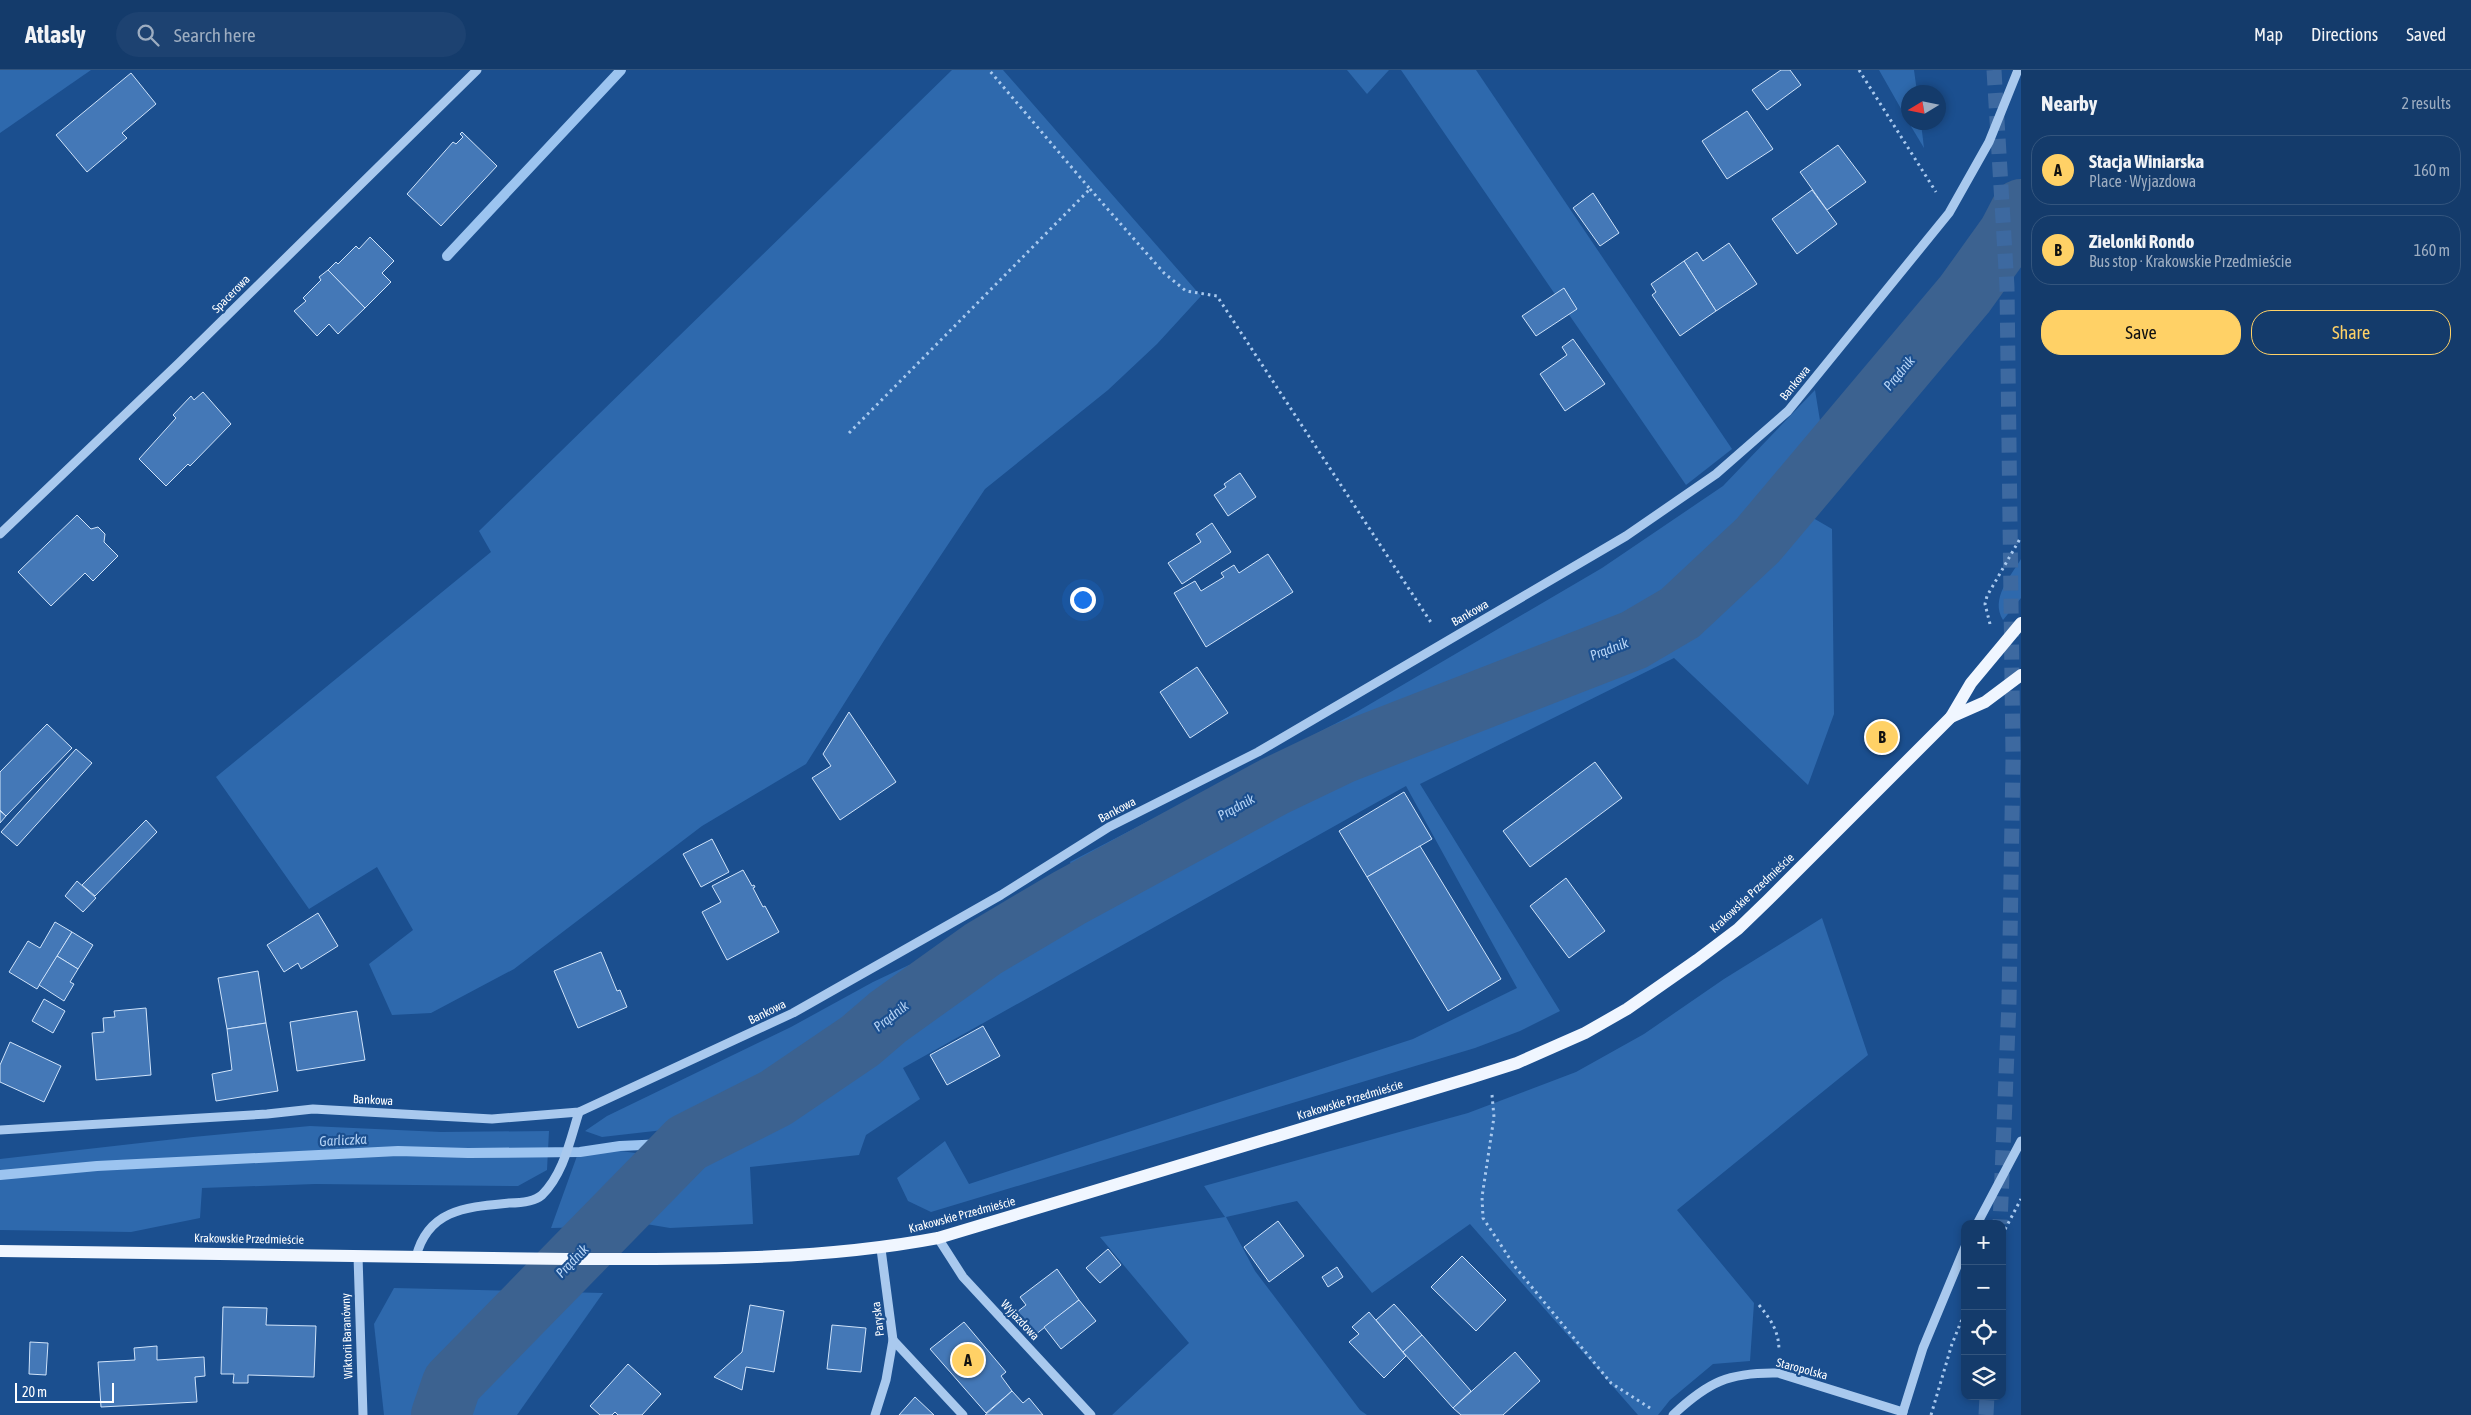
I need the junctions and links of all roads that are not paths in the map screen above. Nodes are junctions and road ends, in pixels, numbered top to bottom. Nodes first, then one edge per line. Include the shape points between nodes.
1 (477, 70) edge
2 (2018, 70) edge
3 (0, 534) edge
4 (2021, 623) edge
5 (2021, 675) edge
6 (1952, 717) junction
7 (579, 1112) junction
8 (0, 1130) edge
9 (2021, 1141) edge
10 (1979, 1220) edge
11 (938, 1238) junction
12 (881, 1248) junction
13 (0, 1251) edge
14 (358, 1256) junction
15 (416, 1257) junction
16 (1961, 1257) edge
17 (893, 1340) junction
18 (1903, 1414) edge
19 (363, 1415) edge
20 (875, 1415) edge
21 (963, 1415) edge
22 (1091, 1415) edge
23 (1673, 1415) edge

1 - 3 street, Spacerowa
2 - 7 street, Bankowa via 1989,142 1949,213 1788,411 1716,474 1626,536 1258,752 1109,827 1002,895 793,1013
4 - 6 main road, Krakowskie Przedmieście via 1971,683
5 - 6 main road, Krakowskie Przedmieście via 1985,702
6 - 11 main road, Krakowskie Przedmieście via 1724,940 1619,1014 1543,1052 1489,1072
7 - 8 street, Bankowa via 492,1119 313,1109
7 - 15 street via 562,1165 554,1181 540,1196 522,1202 451,1212 425,1233
9 - 10 street
11 - 12 main road, Krakowskie Przedmieście
11 - 22 street, Wyjazdowa via 963,1277
12 - 15 main road, Krakowskie Przedmieście via 776,1256 642,1259
12 - 17 street, Paryska
13 - 14 main road, Krakowskie Przedmieście
14 - 15 main road, Krakowskie Przedmieście
14 - 19 street, Wiktorii Baranówny
16 - 18 street via 1923,1348
17 - 20 street, Paryska via 886,1380
17 - 21 street
18 - 23 street, Staropolska via 1778,1373 1761,1373 1714,1382

